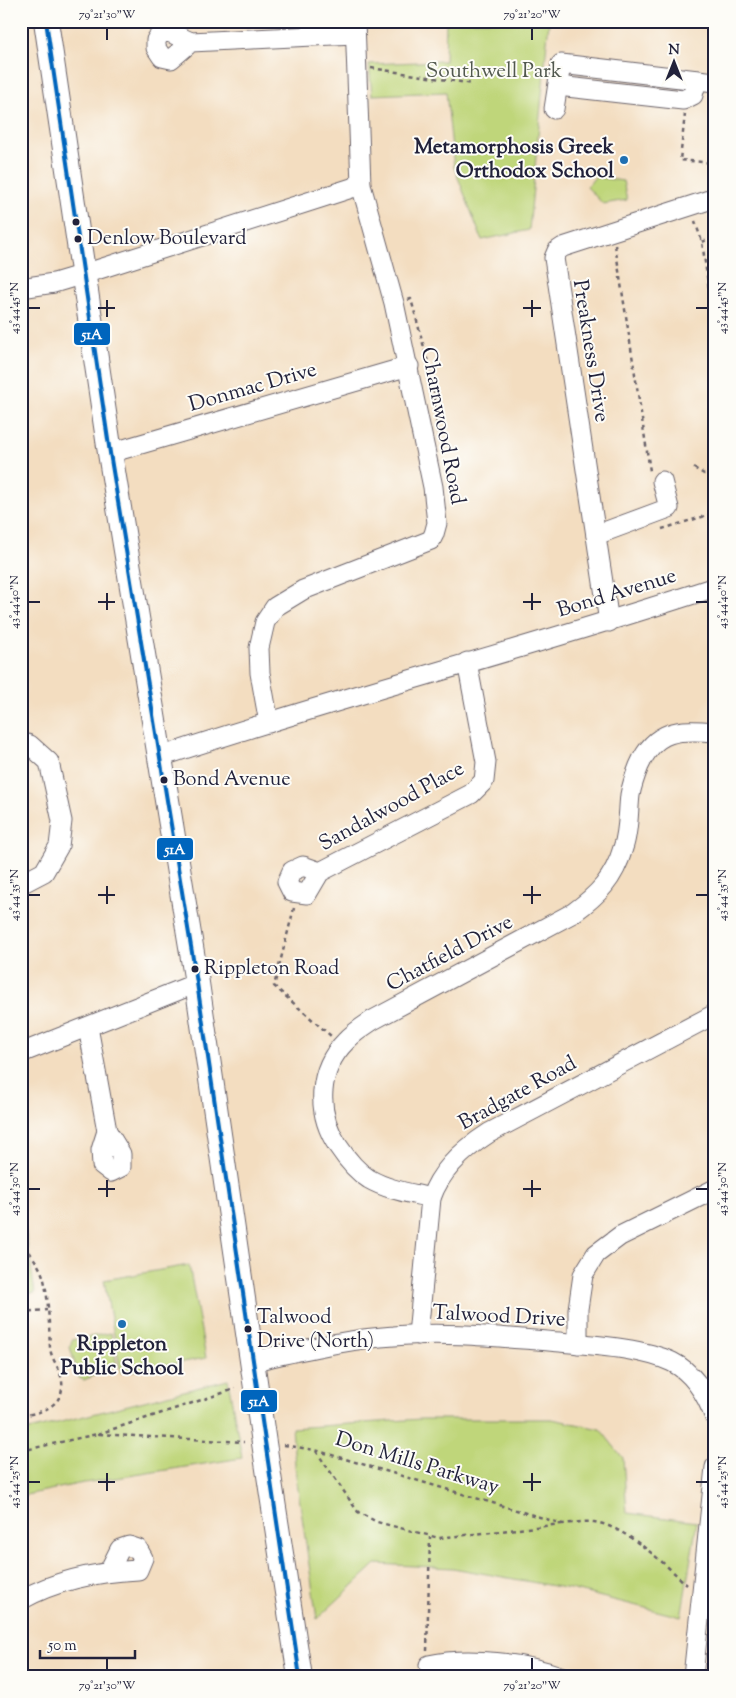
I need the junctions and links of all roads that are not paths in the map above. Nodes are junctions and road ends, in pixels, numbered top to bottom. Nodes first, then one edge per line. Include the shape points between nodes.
1 (46, 21) edge
2 (354, 28) edge
3 (191, 42) dead end
4 (706, 81) edge
5 (554, 109) dead end
6 (361, 184) junction
7 (715, 198) edge
8 (84, 274) junction
9 (21, 288) edge
10 (409, 366) junction
11 (110, 454) junction
12 (656, 477) road end
13 (596, 535) junction
14 (715, 587) edge
15 (609, 622) junction
16 (467, 662) junction
17 (269, 723) junction
18 (715, 732) edge
19 (21, 742) edge
20 (160, 757) junction
21 (21, 884) edge
22 (298, 893) road end
23 (198, 983) junction
24 (715, 1014) edge
25 (88, 1027) junction
26 (21, 1053) edge
27 (107, 1132) dead end
28 (715, 1189) edge
29 (431, 1198) junction
30 (418, 1335) junction
31 (578, 1344) junction
32 (253, 1361) junction
33 (715, 1418) edge
34 (715, 1467) edge
35 (109, 1571) dead end
36 (21, 1600) edge
37 (429, 1665) road end
38 (300, 1677) edge
39 (563, 1677) edge
40 (693, 1677) edge

1 - 8 main road
2 - 3 street
2 - 6 street, Charnwood Road
4 - 5 street via 561,64
6 - 8 street
6 - 10 street, Charnwood Road
7 - 13 street, Preakness Drive via 563,248 554,258
8 - 9 street
8 - 11 main road
10 - 11 street, Donmac Drive
10 - 17 street, Charnwood Road via 437,508 436,529 431,540 304,590 275,607 265,622 259,648
11 - 20 main road
12 - 13 street via 669,508
13 - 15 street, Preakness Drive
14 - 15 street, Bond Avenue
15 - 16 street, Bond Avenue
16 - 17 street, Bond Avenue
16 - 22 street, Sandalwood Place via 486,762 484,780 470,794 320,872 307,894
17 - 20 street, Bond Avenue
18 - 29 street, Chatfield Drive via 675,731 662,736 645,753 633,782 624,848 602,891 573,913 373,1020 342,1045 330,1063 322,1089 322,1106 331,1135 358,1172 398,1192
19 - 21 street via 30,745 49,762 62,821 60,846 44,872
20 - 23 main road
23 - 25 street
23 - 32 main road
24 - 29 street, Bradgate Road via 489,1132 454,1160 434,1188
25 - 26 street
25 - 27 street
28 - 31 street via 620,1236 596,1254 583,1275 578,1309
29 - 30 street, Bradgate Road
30 - 31 street, Talwood Drive via 477,1334
30 - 32 street, Talwood Drive via 368,1339
31 - 33 street, Talwood Drive via 640,1352 672,1363 684,1370 702,1390
32 - 38 main road
34 - 40 street
35 - 36 street via 44,1587
37 - 39 street via 464,1661 527,1668

